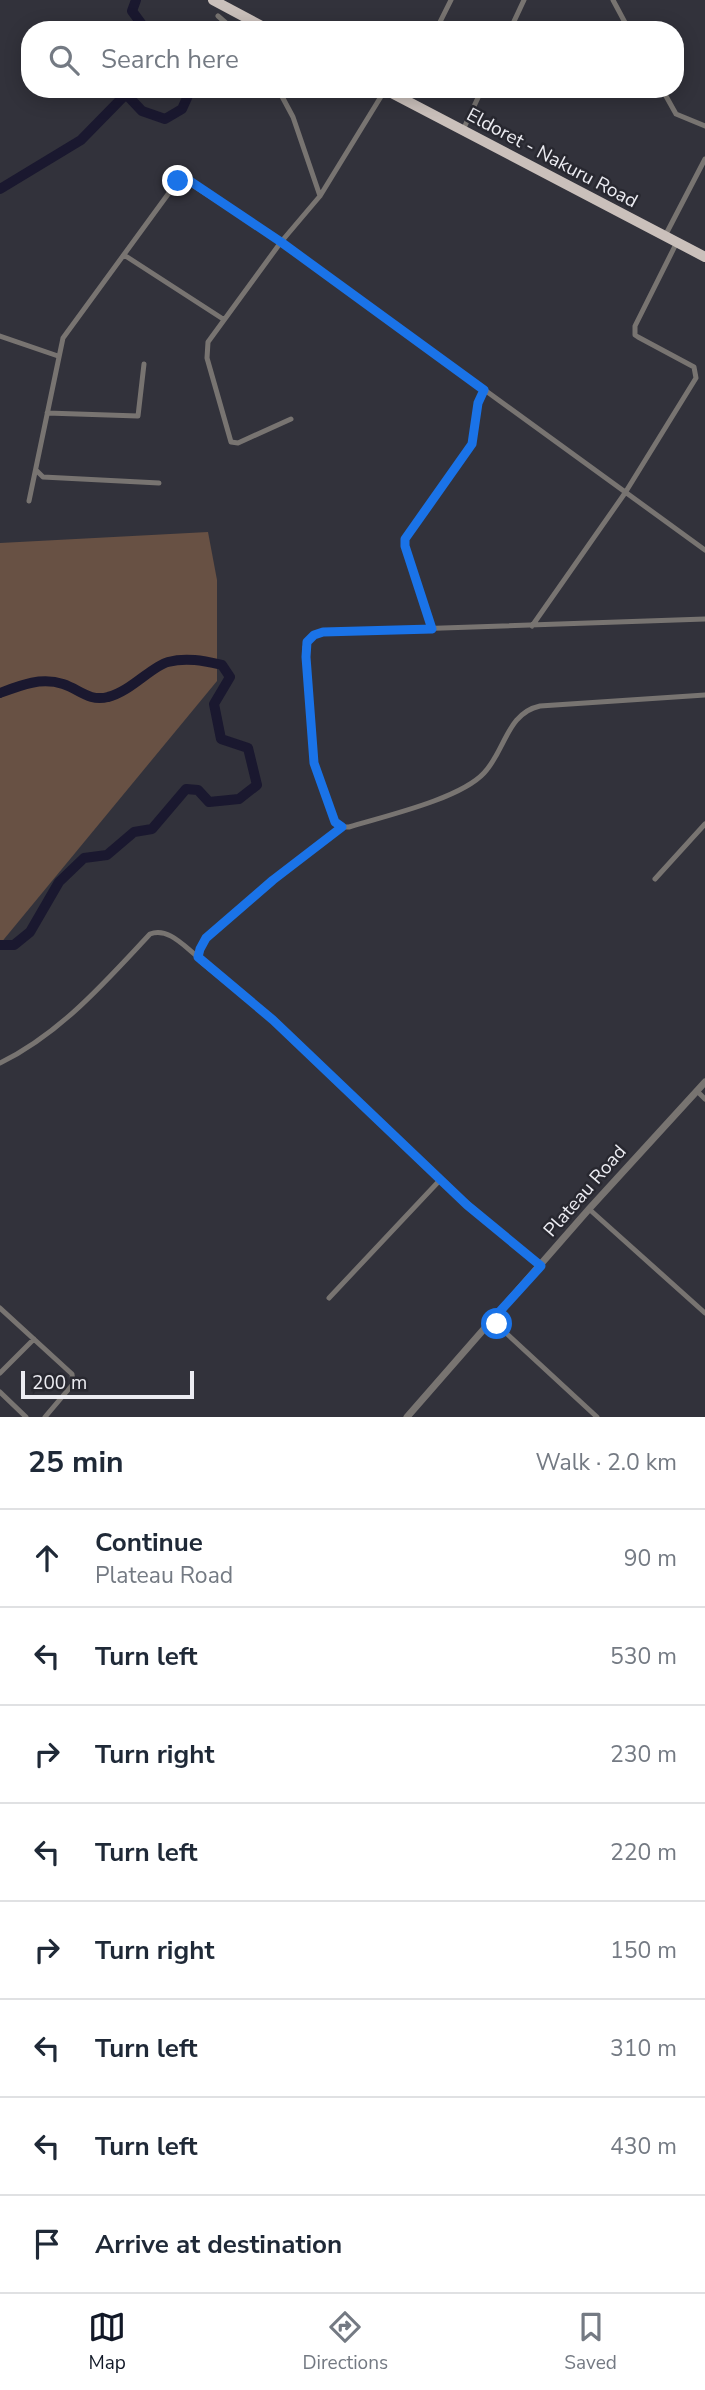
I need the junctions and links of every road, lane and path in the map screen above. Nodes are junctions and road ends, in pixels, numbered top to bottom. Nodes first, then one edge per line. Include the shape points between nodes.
1 (213, 0) edge
2 (451, 0) edge
3 (524, 0) edge
4 (613, 0) edge
5 (218, 16) dead end
6 (224, 21) edge
7 (252, 21) edge
8 (440, 21) edge
9 (514, 21) edge
10 (624, 21) edge
11 (283, 98) edge
12 (379, 98) edge
13 (400, 98) edge
14 (478, 98) edge
15 (667, 98) edge
16 (705, 126) edge
17 (463, 130) junction
18 (705, 159) edge
19 (320, 196) junction
20 (664, 236) junction
21 (281, 242) junction
22 (677, 243) junction
23 (124, 254) junction
24 (705, 257) edge
25 (223, 320) junction
26 (0, 336) edge
27 (58, 356) junction
28 (144, 364) dead end
29 (484, 390) junction
30 (47, 412) junction
31 (290, 419) dead end
32 (36, 470) junction
33 (159, 483) dead end
34 (625, 493) junction
35 (29, 501) dead end
36 (705, 550) edge
37 (705, 618) edge
38 (533, 626) junction
39 (432, 629) junction
40 (705, 695) edge
41 (705, 824) edge
42 (342, 827) junction
43 (655, 878) dead end
44 (198, 957) junction
45 (0, 1063) edge
46 (705, 1082) edge
47 (697, 1091) junction
48 (705, 1099) edge
49 (440, 1180) junction
50 (589, 1209) junction
51 (541, 1266) junction
52 (329, 1298) dead end
53 (0, 1308) edge
54 (705, 1313) edge
55 (492, 1320) junction
56 (34, 1339) junction
57 (0, 1374) edge
58 (0, 1392) edge
59 (26, 1417) edge
60 (45, 1417) edge
61 (407, 1417) edge
62 (597, 1417) edge

1 - 7 highway
2 - 8 street
3 - 9 street
4 - 10 street
5 - 6 street
11 - 19 street
12 - 19 street
13 - 17 highway, Eldoret - Nakuru Road
14 - 17 street
15 - 16 street via 676,114
17 - 20 highway, Eldoret - Nakuru Road
18 - 20 street
19 - 21 street
20 - 22 highway, Eldoret - Nakuru Road
21 - 23 street via 183,179
21 - 25 street
21 - 29 street
22 - 24 highway, Eldoret - Nakuru Road
22 - 34 street via 635,331 638,337 694,367 695,378
23 - 25 street
23 - 27 street via 63,338
25 - 31 street via 208,342 207,358 231,442
26 - 27 street
27 - 30 street
28 - 30 street via 138,416
29 - 34 street
29 - 39 street via 472,444 405,539
30 - 32 street
32 - 33 street via 43,477
32 - 35 street
34 - 36 street
34 - 38 street
37 - 38 street
38 - 39 street
39 - 42 street via 323,632 307,642 314,763 335,822
40 - 42 street via 531,708 514,722 483,775 450,795
41 - 43 street
42 - 44 street via 206,938
44 - 45 street via 167,933 150,934 88,1001
44 - 49 street via 273,1020
46 - 47 street, Plateau Road
47 - 48 street
47 - 50 street, Plateau Road
49 - 51 street
49 - 52 street
50 - 51 street, Plateau Road
50 - 54 street
51 - 55 street, Plateau Road
53 - 56 street
55 - 61 street, Plateau Road
55 - 62 street
56 - 57 street
56 - 60 street via 74,1380
58 - 59 street

